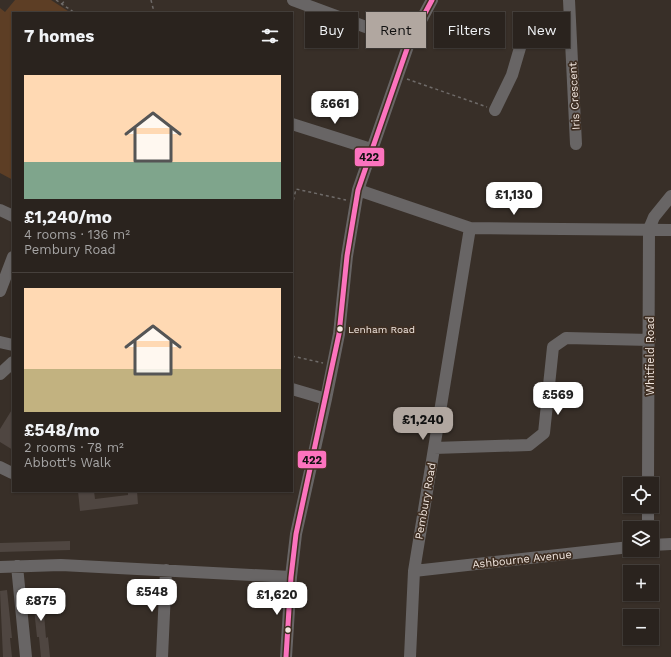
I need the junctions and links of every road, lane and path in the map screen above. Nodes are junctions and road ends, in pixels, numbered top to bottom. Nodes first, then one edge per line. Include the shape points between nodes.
1 (56, 0) edge
2 (65, 0) edge
3 (151, 0) edge
4 (293, 0) edge
5 (432, 0) edge
6 (568, 0) edge
7 (62, 4) junction
8 (318, 4) edge
9 (74, 12) edge
10 (152, 12) edge
11 (426, 12) edge
12 (569, 12) edge
13 (366, 25) edge
14 (570, 27) edge
15 (407, 48) edge
16 (520, 48) edge
17 (396, 75) junction
18 (495, 110) joint
19 (293, 124) edge
20 (576, 144) dead end
21 (371, 149) junction
22 (357, 196) junction
23 (671, 196) edge
24 (293, 202) edge
25 (0, 210) edge
26 (12, 216) edge
27 (470, 228) junction
28 (649, 229) junction
29 (671, 230) edge
30 (12, 259) edge
31 (2, 275) edge
32 (0, 291) edge
33 (650, 340) junction
34 (0, 342) edge
35 (12, 346) edge
36 (293, 356) edge
37 (12, 363) edge
38 (333, 365) junction
39 (0, 374) edge
40 (293, 389) edge
41 (326, 399) junction
42 (434, 448) junction
43 (0, 467) edge
44 (12, 473) edge
45 (648, 477) edge
46 (671, 544) edge
47 (659, 545) edge
48 (623, 548) edge
49 (17, 566) junction
50 (0, 567) edge
51 (166, 570) junction
52 (414, 571) junction
53 (291, 577) junction
54 (26, 657) edge
55 (162, 657) edge
56 (286, 657) edge
57 (410, 657) edge

1 - 7 path
2 - 7 path
3 - 10 path
4 - 8 street
5 - 11 street
6 - 12 street, Iris Crescent
7 - 9 path
8 - 13 street
14 - 20 street, Iris Crescent
15 - 17 street
16 - 18 street via 512,74
17 - 18 path
17 - 21 street
19 - 21 street
21 - 22 street
22 - 24 path via 296,189
22 - 27 street
22 - 38 street
23 - 28 street via 654,217
25 - 26 street
27 - 28 street
27 - 42 street, Pembury Road
28 - 29 street
28 - 33 street, Whitfield Road
30 - 31 street
31 - 32 street
33 - 42 street via 566,338 554,347 544,433 529,445
33 - 45 street, Whitfield Road
34 - 35 street
36 - 38 path
37 - 39 street
38 - 41 street
40 - 41 street
41 - 53 street via 296,534
42 - 52 street, Pembury Road
43 - 44 street
46 - 47 street
48 - 52 street, Ashbourne Avenue
49 - 50 street
49 - 51 street via 61,565
49 - 54 street
51 - 53 street
51 - 55 street
52 - 57 street, Pembury Road
53 - 56 street

